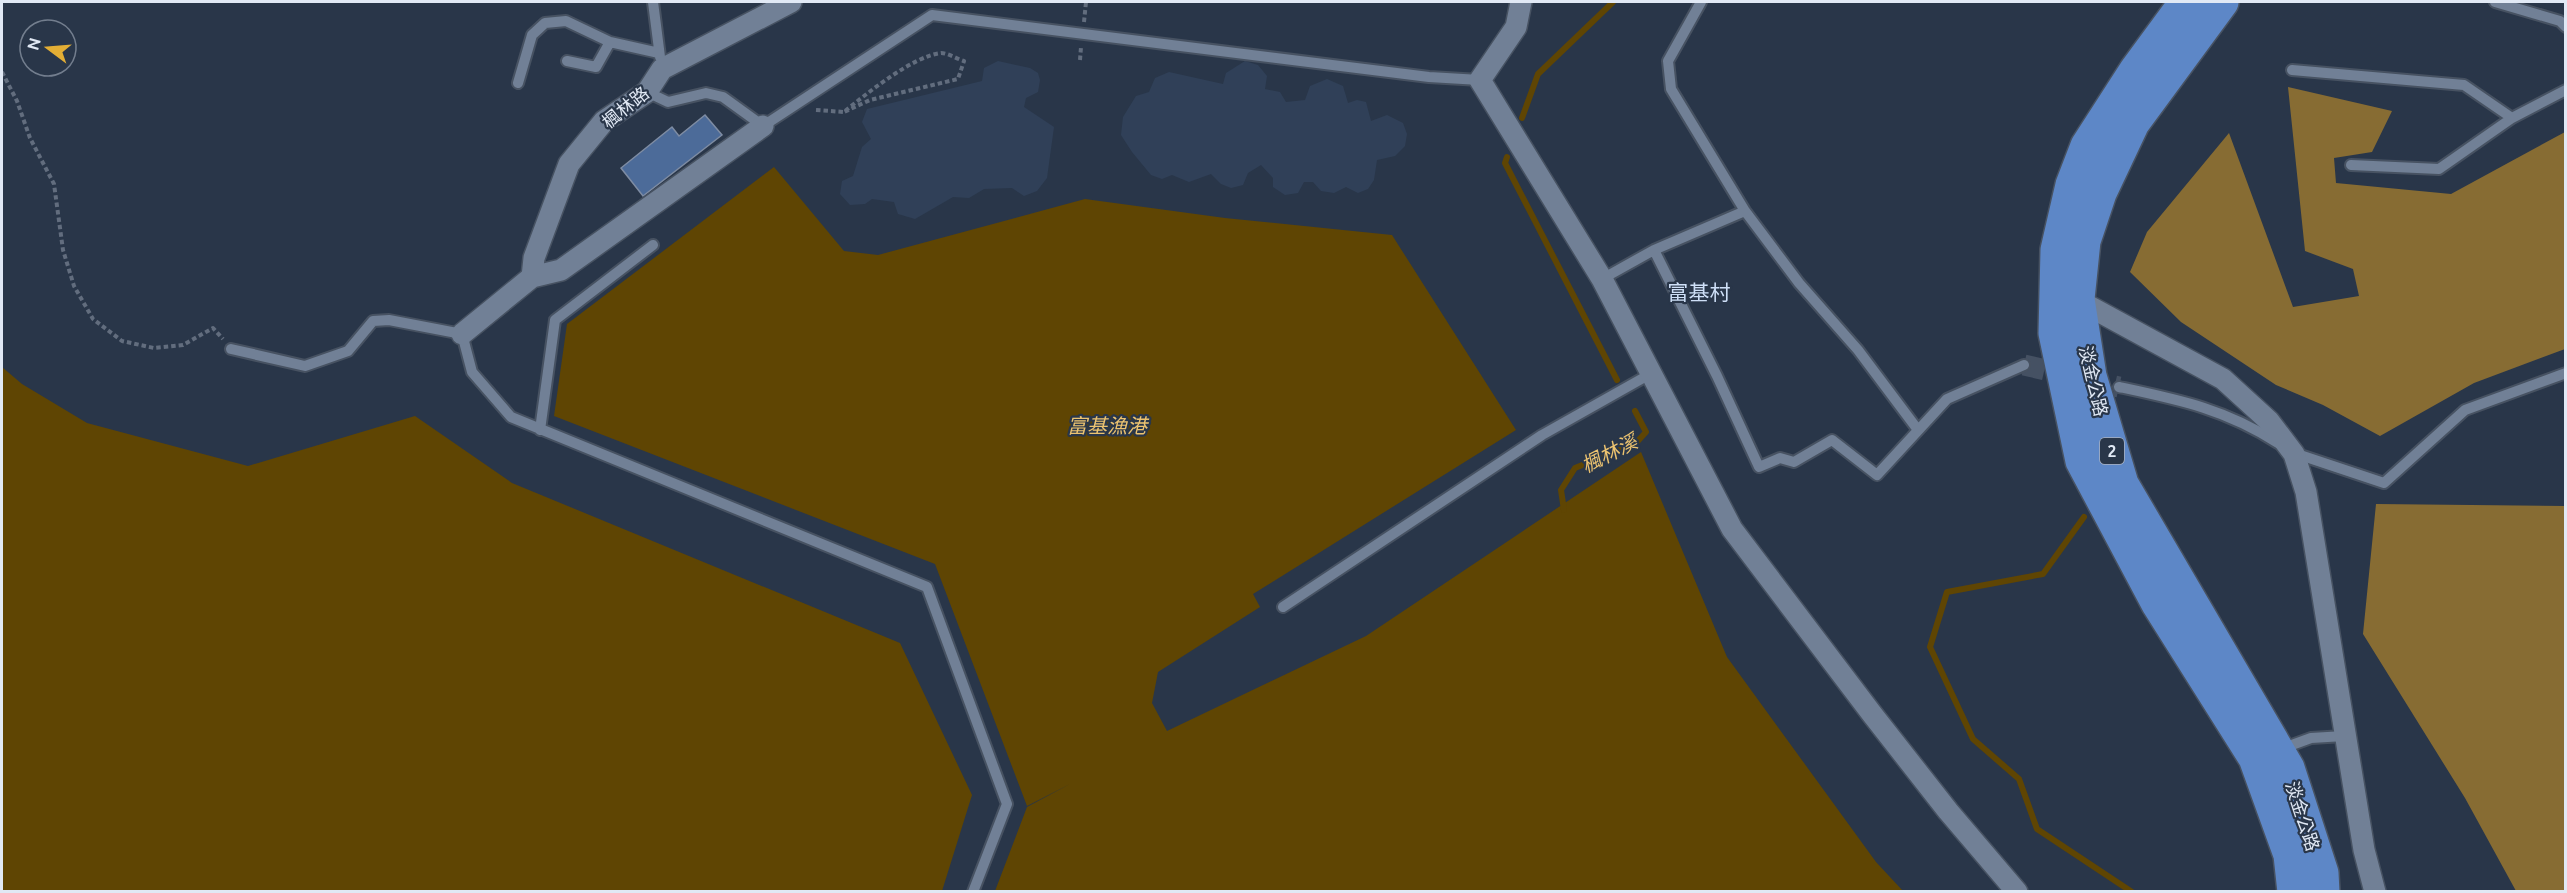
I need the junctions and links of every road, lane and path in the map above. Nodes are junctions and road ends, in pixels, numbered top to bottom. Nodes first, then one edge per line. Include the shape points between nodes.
1 (653, 2) edge
2 (791, 2) edge
3 (1521, 2) edge
4 (1701, 2) edge
5 (2186, 2) edge
6 (2222, 2) edge
7 (2495, 2) edge
8 (2565, 27) edge
9 (610, 42) junction
10 (567, 61) dead end
11 (661, 61) junction
12 (2292, 70) dead end
13 (2, 72) edge
14 (1480, 80) junction
15 (518, 83) dead end
16 (2565, 90) edge
17 (647, 92) junction
18 (791, 108) junction
19 (844, 112) junction
20 (2512, 118) junction
21 (763, 126) junction
22 (2351, 165) dead end
23 (1745, 211) junction
24 (653, 245) dead end
25 (1654, 250) junction
26 (532, 277) junction
27 (1602, 279) junction
28 (2066, 294) junction
29 (462, 334) junction
30 (231, 349) joint
31 (2024, 365) tunnel mouth
32 (1652, 373) junction
33 (2565, 373) edge
34 (2119, 387) tunnel mouth
35 (540, 430) junction
36 (1918, 430) junction
37 (2294, 454) junction
38 (1283, 607) dead end
39 (2344, 736) junction
40 (2267, 754) junction
41 (973, 891) edge
42 (2017, 891) edge
43 (2294, 891) edge
44 (2323, 891) edge
45 (2375, 891) edge

1 - 11 lane
2 - 11 street, 楓林路
3 - 14 street via 1516,27
4 - 23 lane via 1668,62 1671,89
5 - 28 main road, 淡金公路 / 2 via 2087,146 2072,185 2057,250
6 - 28 main road, 淡金公路 / 2 via 2133,123 2100,193
7 - 8 lane via 2560,21
9 - 10 lane via 596,67
9 - 11 lane
9 - 15 lane via 566,21 545,24 532,35
11 - 17 street, 楓林路
12 - 20 lane via 2464,85
13 - 30 path via 54,184 63,250 74,286 93,319 122,341 154,348 183,345 213,328
14 - 18 lane via 932,15
14 - 27 street
16 - 20 lane
17 - 21 lane via 668,102 706,93 723,97
17 - 26 street, 楓林路 via 604,121 569,164 534,258
18 - 19 path
18 - 21 lane
19 - 19 path via 876,86 926,58 943,53 964,61 958,79 870,100
20 - 22 lane via 2439,169
21 - 26 street via 561,270
23 - 25 lane
23 - 36 lane
24 - 35 lane via 555,320
25 - 27 lane
25 - 36 lane via 1759,467 1780,458 1794,462 1832,440 1877,476
26 - 29 street
27 - 32 street
28 - 37 street via 2223,380 2269,421
28 - 40 main road, 淡金公路 / 2 via 2122,484
29 - 30 lane via 389,320 373,321 348,351 305,366
29 - 35 lane via 472,372 511,417
31 - 36 lane via 1947,399
32 - 38 lane via 1542,435
32 - 42 street via 1732,529 1879,723
33 - 37 lane via 2465,410 2384,483
34 - 37 lane via 2185,400 2245,422
35 - 41 lane via 927,587 1007,804
37 - 39 street via 2306,492
39 - 40 lane via 2312,738
39 - 45 street
40 - 43 main road, 淡金公路 / 2 via 2290,855
40 - 44 main road, 淡金公路 / 2 via 2288,768 2322,873

